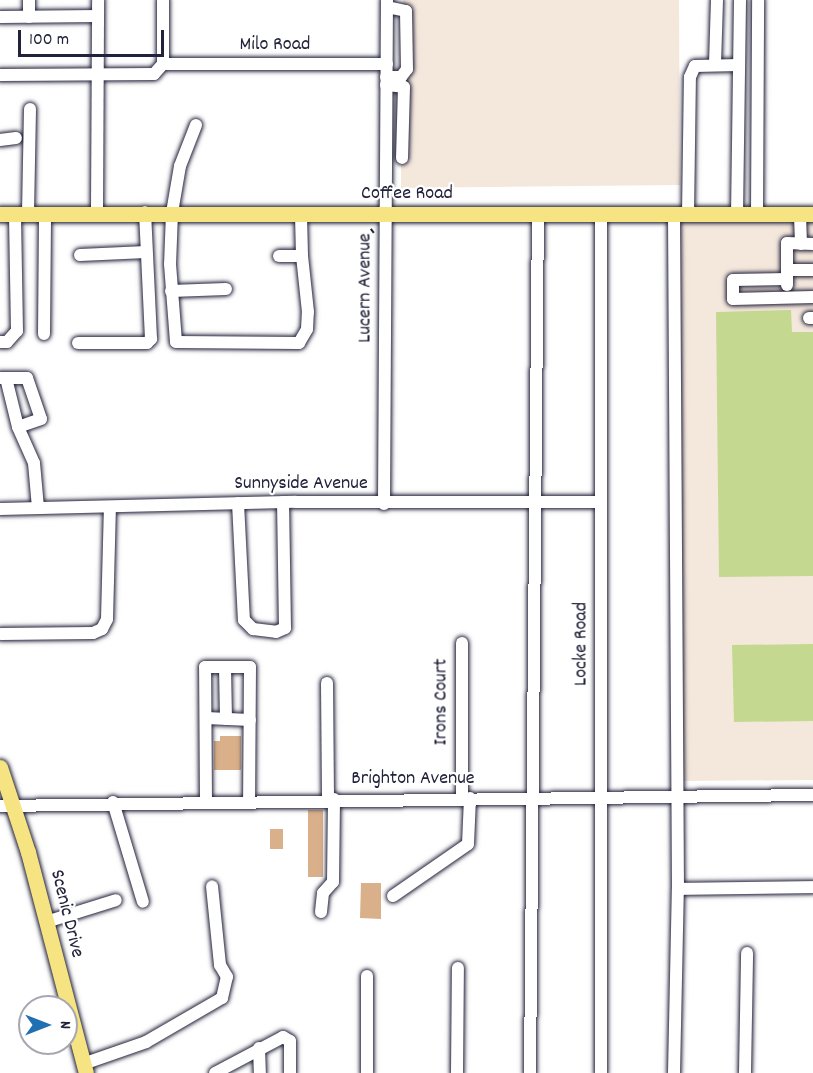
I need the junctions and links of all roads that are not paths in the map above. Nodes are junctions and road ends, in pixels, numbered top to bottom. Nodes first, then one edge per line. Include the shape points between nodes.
1 (29, 0) edge
2 (98, 0) edge
3 (164, 0) edge
4 (717, 0) edge
5 (740, 0) edge
6 (758, 0) edge
7 (387, 3) edge
8 (98, 16) junction
9 (0, 17) edge
10 (29, 17) junction
11 (163, 64) junction
12 (715, 64) junction
13 (739, 64) junction
14 (0, 75) edge
15 (97, 75) junction
16 (386, 75) junction
17 (30, 110) dead end
18 (196, 125) dead end
19 (16, 138) dead end
20 (0, 140) edge
21 (386, 146) junction
22 (0, 202) edge
23 (97, 212) junction
24 (145, 212) junction
25 (45, 213) junction
26 (172, 213) junction
27 (11, 214) edge
28 (301, 214) junction
29 (806, 214) edge
30 (538, 215) junction
31 (601, 215) junction
32 (681, 215) junction
33 (737, 215) junction
34 (757, 215) junction
35 (385, 216) junction
36 (807, 244) edge
37 (146, 252) junction
38 (80, 255) dead end
39 (279, 256) dead end
40 (302, 256) junction
41 (813, 270) edge
42 (787, 275) junction
43 (226, 289) dead end
44 (171, 291) junction
45 (787, 297) junction
46 (813, 297) edge
47 (44, 334) dead end
48 (0, 342) edge
49 (78, 343) dead end
50 (3, 378) edge
51 (18, 427) junction
52 (283, 502) junction
53 (535, 502) junction
54 (601, 502) junction
55 (238, 503) junction
56 (384, 504) junction
57 (110, 507) junction
58 (38, 508) junction
59 (0, 509) edge
60 (1, 634) edge
61 (462, 643) dead end
62 (225, 667) junction
63 (327, 683) dead end
64 (206, 718) junction
65 (226, 719) junction
66 (250, 720) junction
67 (0, 767) edge
68 (813, 795) edge
69 (601, 797) junction
70 (675, 797) junction
71 (466, 798) junction
72 (530, 798) junction
73 (331, 799) junction
74 (249, 800) junction
75 (206, 801) junction
76 (114, 802) junction
77 (7, 805) edge
78 (212, 886) dead end
79 (813, 887) edge
80 (678, 889) junction
81 (393, 896) dead end
82 (116, 900) dead end
83 (143, 902) dead end
84 (321, 912) dead end
85 (46, 922) junction
86 (747, 953) dead end
87 (458, 968) dead end
88 (367, 976) dead end
89 (259, 1048) junction
90 (84, 1068) edge
91 (215, 1073) edge
92 (260, 1073) edge
93 (290, 1073) edge
94 (367, 1073) edge
95 (456, 1073) edge
96 (530, 1073) edge
97 (602, 1073) edge
98 (674, 1073) edge
99 (745, 1073) edge

1 - 10 street
2 - 8 street
3 - 11 street
4 - 12 street
5 - 13 street
6 - 34 street
7 - 16 street, Lucern Avenue
7 - 16 street via 406,11 407,69 401,77
8 - 10 street
8 - 15 street
9 - 10 street
11 - 15 street via 154,74
11 - 16 street, Milo Road
12 - 13 street
12 - 32 street via 695,66 690,77
13 - 33 street
14 - 15 street
15 - 23 street
16 - 21 street, Lucern Avenue
16 - 21 street via 404,87 402,152
17 - 27 street
18 - 26 street via 180,166
19 - 20 street
21 - 35 street, Lucern Avenue
22 - 27 street
23 - 24 main road, Coffee Road
23 - 25 main road, Coffee Road
24 - 26 main road, Coffee Road
24 - 37 street
25 - 27 main road, Coffee Road
25 - 47 street
26 - 28 main road, Coffee Road
26 - 44 street
27 - 48 street via 17,331 14,337
28 - 35 main road, Coffee Road
28 - 40 street
29 - 34 main road, Coffee Road
29 - 36 street
30 - 31 main road, Coffee Road
30 - 35 main road, Coffee Road
30 - 53 street
31 - 32 main road, Coffee Road
31 - 54 street, Locke Road
32 - 33 main road, Coffee Road
32 - 70 street
33 - 34 main road, Coffee Road
35 - 56 street, Lucern Avenue
36 - 42 street via 787,243
37 - 38 street
37 - 49 street via 150,258 151,339 147,343
39 - 40 street
40 - 44 street via 308,312 307,329 299,343 180,344 176,342
41 - 42 street
42 - 45 street
42 - 45 street via 733,280 734,299
43 - 44 street
45 - 46 street
50 - 51 street
50 - 51 street via 27,378 41,419
51 - 58 street via 34,463
52 - 55 street, Sunnyside Avenue
52 - 55 street via 285,628 276,632 253,630 244,620
52 - 56 street, Sunnyside Avenue
53 - 54 street, Sunnyside Avenue
53 - 56 street, Sunnyside Avenue
53 - 72 street
54 - 69 street, Locke Road
55 - 57 street, Sunnyside Avenue
57 - 58 street, Sunnyside Avenue
57 - 60 street via 107,619 102,629 93,633
58 - 59 street, Sunnyside Avenue
61 - 71 street, Irons Court
62 - 64 street via 205,667
62 - 65 street
62 - 66 street via 250,667
63 - 73 street
64 - 65 street
64 - 75 street
65 - 66 street
66 - 74 street
67 - 77 main road, Scenic Drive
68 - 70 street, Brighton Avenue
69 - 70 street, Brighton Avenue
69 - 72 street, Brighton Avenue
69 - 97 street, Locke Road
70 - 80 street
71 - 72 street, Brighton Avenue
71 - 73 street, Brighton Avenue
71 - 81 street, Irons Court via 468,844
72 - 96 street
73 - 74 street, Brighton Avenue
73 - 84 street via 333,882 323,892
74 - 75 street, Brighton Avenue
75 - 76 street, Brighton Avenue
76 - 77 street, Brighton Avenue
76 - 83 street
77 - 85 main road, Scenic Drive
78 - 90 street via 220,965 227,977 222,998 147,1042
79 - 80 street
80 - 98 street
82 - 85 street
85 - 90 main road, Scenic Drive
86 - 99 street
87 - 95 street
88 - 94 street
89 - 91 street
89 - 92 street
89 - 93 street via 284,1037 290,1041

